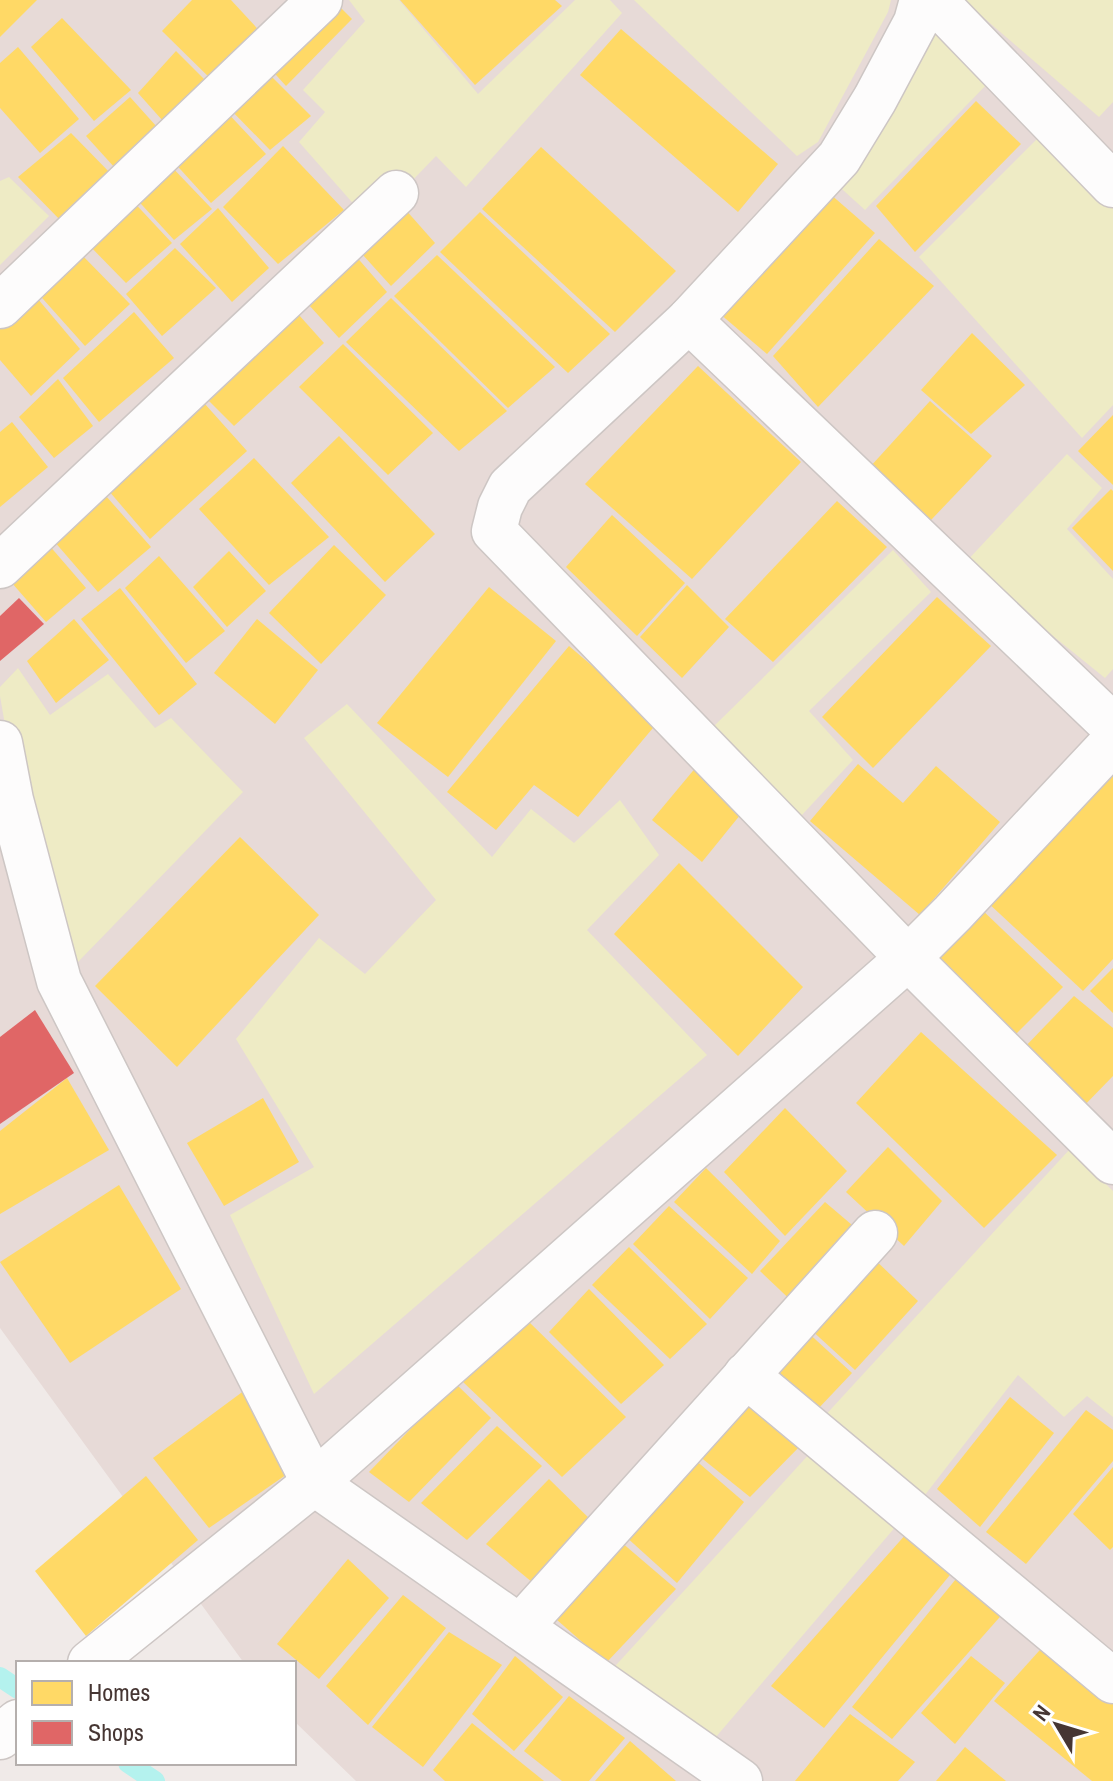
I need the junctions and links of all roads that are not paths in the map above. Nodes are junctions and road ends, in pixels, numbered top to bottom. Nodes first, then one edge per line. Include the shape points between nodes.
1 (320, 0) edge
2 (922, 0) edge
3 (934, 0) edge
4 (1113, 185) edge
5 (396, 193) dead end
6 (0, 306) edge
7 (689, 320) junction
8 (0, 566) edge
9 (1113, 726) edge
10 (1113, 742) edge
11 (0, 743) edge
12 (908, 958) junction
13 (1113, 1162) edge
14 (875, 1233) dead end
15 (746, 1375) junction
16 (314, 1483) junction
17 (520, 1627) junction
18 (92, 1661) edge
19 (1113, 1681) edge
20 (16, 1724) edge
21 (0, 1737) edge
22 (740, 1781) edge

1 - 6 street
2 - 7 street via 916,22 839,158
3 - 4 street
5 - 8 street
7 - 9 street
7 - 12 street via 510,487 494,531
10 - 12 street
11 - 16 street via 59,981
12 - 13 street
12 - 16 street
14 - 15 street
15 - 17 street
15 - 19 street
16 - 17 street
16 - 18 street
17 - 22 street
20 - 21 street

